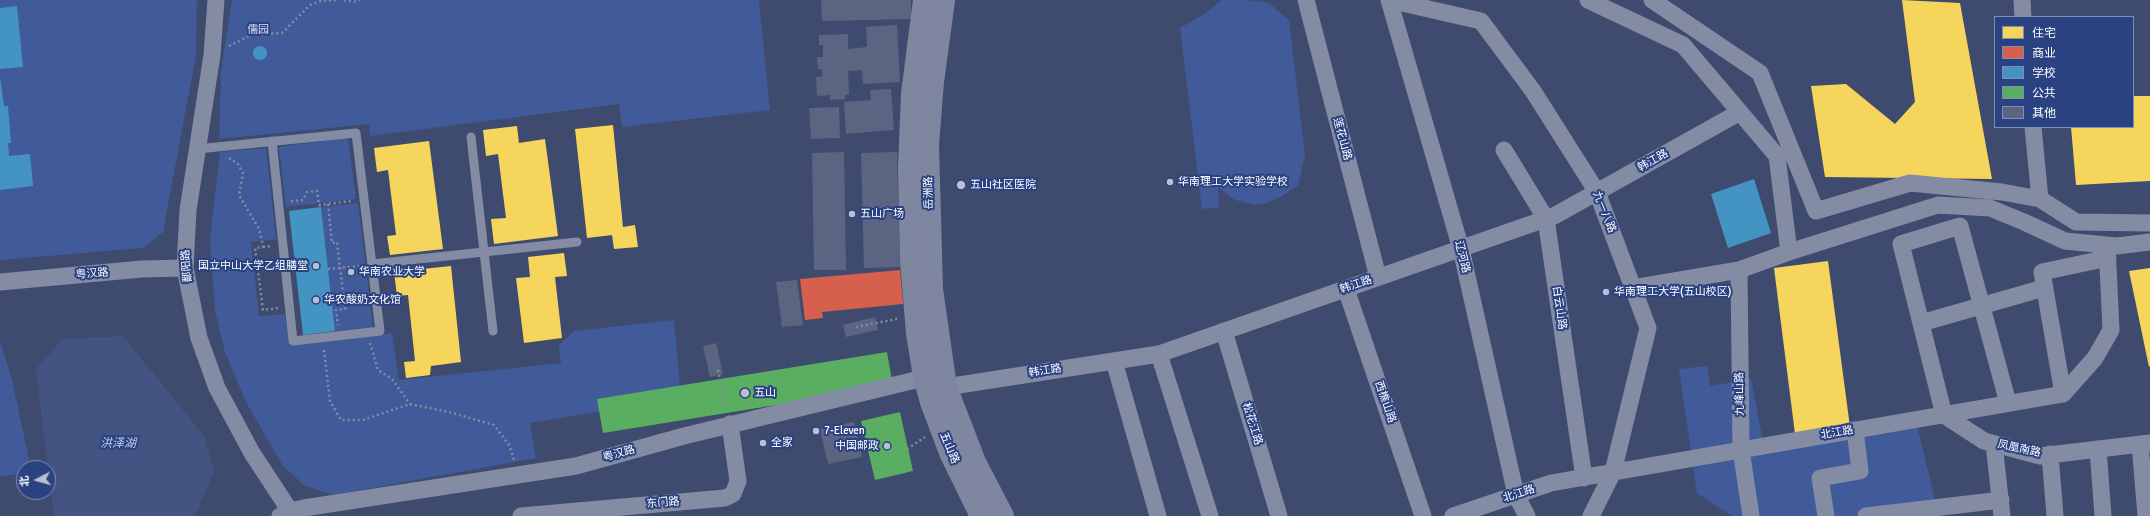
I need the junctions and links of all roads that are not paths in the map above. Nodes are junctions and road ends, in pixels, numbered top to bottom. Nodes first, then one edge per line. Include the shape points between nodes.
1 (216, 0) edge
2 (924, 0) edge
3 (944, 0) edge
4 (1306, 0) edge
5 (1389, 0) edge
6 (1588, 0) edge
7 (1652, 0) edge
8 (2022, 0) edge
9 (2023, 16) edge
10 (1740, 112) junction
11 (2033, 128) edge
12 (471, 137) dead end
13 (272, 141) junction
14 (205, 148) junction
15 (1504, 150) dead end
16 (1597, 192) junction
17 (2040, 199) junction
18 (1546, 219) junction
19 (2150, 223) edge
20 (577, 242) dead end
21 (2150, 242) edge
22 (1461, 249) junction
23 (484, 252) junction
24 (1789, 252) junction
25 (2107, 252) junction
26 (372, 264) junction
27 (185, 268) junction
28 (1739, 270) junction
29 (1378, 278) junction
30 (0, 282) edge
31 (1633, 288) junction
32 (2044, 288) junction
33 (1346, 289) junction
34 (1982, 306) junction
35 (1921, 323) junction
36 (493, 331) dead end
37 (1224, 331) junction
38 (1159, 354) junction
39 (1114, 361) junction
40 (938, 379) junction
41 (2063, 394) junction
42 (2008, 404) junction
43 (1944, 415) junction
44 (730, 424) junction
45 (1855, 430) junction
46 (2145, 443) edge
47 (1994, 444) junction
48 (2098, 449) junction
49 (1741, 450) junction
50 (2050, 454) junction
51 (1613, 472) junction
52 (1584, 478) junction
53 (1516, 495) junction
54 (2001, 508) edge
55 (1949, 511) edge
56 (285, 513) edge
57 (1906, 514) edge
58 (521, 516) edge
59 (981, 516) edge
60 (1003, 516) edge
61 (1158, 516) edge
62 (1210, 516) edge
63 (1279, 516) edge
64 (1423, 516) edge
65 (1453, 516) edge
66 (1527, 516) edge
67 (1591, 516) edge
68 (1750, 516) edge
69 (1826, 516) edge
70 (1866, 516) edge
71 (2055, 516) edge
72 (2103, 516) edge
73 (2146, 516) edge

1 - 14 street, 鄱阳路
2 - 40 main road, 岳洲路 via 912,94 909,159 911,261 915,316
3 - 40 main road, 岳洲路 via 928,145 931,275
4 - 29 street, 莲花山路
5 - 16 street, 九一八路 via 1481,21 1533,91
5 - 22 street, 辽河路
6 - 10 street via 1683,45
7 - 17 street via 1760,73 1816,211 1910,183 2002,192
8 - 9 street
10 - 16 street, 韩江路
10 - 24 street via 1778,156
11 - 17 street
12 - 23 lane
13 - 14 lane
13 - 26 lane via 356,133
13 - 26 lane via 293,341 380,331
14 - 27 street, 鄱阳路 via 188,210
15 - 18 street, 白云山路
16 - 18 street, 韩江路
16 - 31 street, 九一八路
17 - 19 street via 2076,222
18 - 22 street, 韩江路
18 - 52 street, 白云山路
20 - 23 lane
21 - 25 street
22 - 29 street, 韩江路
22 - 53 street, 辽河路
23 - 26 lane
23 - 36 lane
24 - 25 street via 1938,205 1990,208 2065,241
24 - 28 street
25 - 32 street via 2042,272
25 - 41 street via 2111,330 2096,358
27 - 30 street, 粤汉路 via 142,269
27 - 56 street, 鄱阳路 via 199,338 217,388
28 - 31 street
28 - 49 street, 九峰山路
29 - 33 street, 韩江路
31 - 51 street, 九一八路 via 1648,328
32 - 34 street
32 - 41 street
33 - 37 street, 韩江路
33 - 64 street, 西樵山路
34 - 35 street
34 - 35 street via 1960,226 1901,244
34 - 42 street
35 - 43 street
37 - 38 street, 韩江路
37 - 63 street, 松花江路
38 - 39 street, 韩江路
38 - 62 street
39 - 40 street, 韩江路
39 - 61 street
40 - 44 street, 粤汉路
40 - 59 main road, 五山路 via 931,402 951,455
40 - 60 main road, 五山路
41 - 42 street, 北江路
42 - 43 street, 北江路
43 - 45 street, 北江路
43 - 47 street, 凤凰南路 via 1984,441
44 - 56 street, 粤汉路 via 576,466
44 - 58 street, 东门路 via 738,482 733,494 725,498
45 - 49 street, 北江路
45 - 69 street via 1860,471 1820,478
46 - 48 street, 凤凰南路
46 - 73 street
47 - 50 street, 凤凰南路 via 2040,456
47 - 54 street
48 - 50 street, 凤凰南路
48 - 72 street
49 - 51 street, 北江路
49 - 68 street, 九峰山路
50 - 71 street
51 - 52 street, 北江路
51 - 67 street, 九一八路
52 - 53 street, 北江路 via 1550,484
53 - 65 street, 北江路
53 - 66 street, 辽河路
54 - 55 street
55 - 57 street
57 - 70 street

